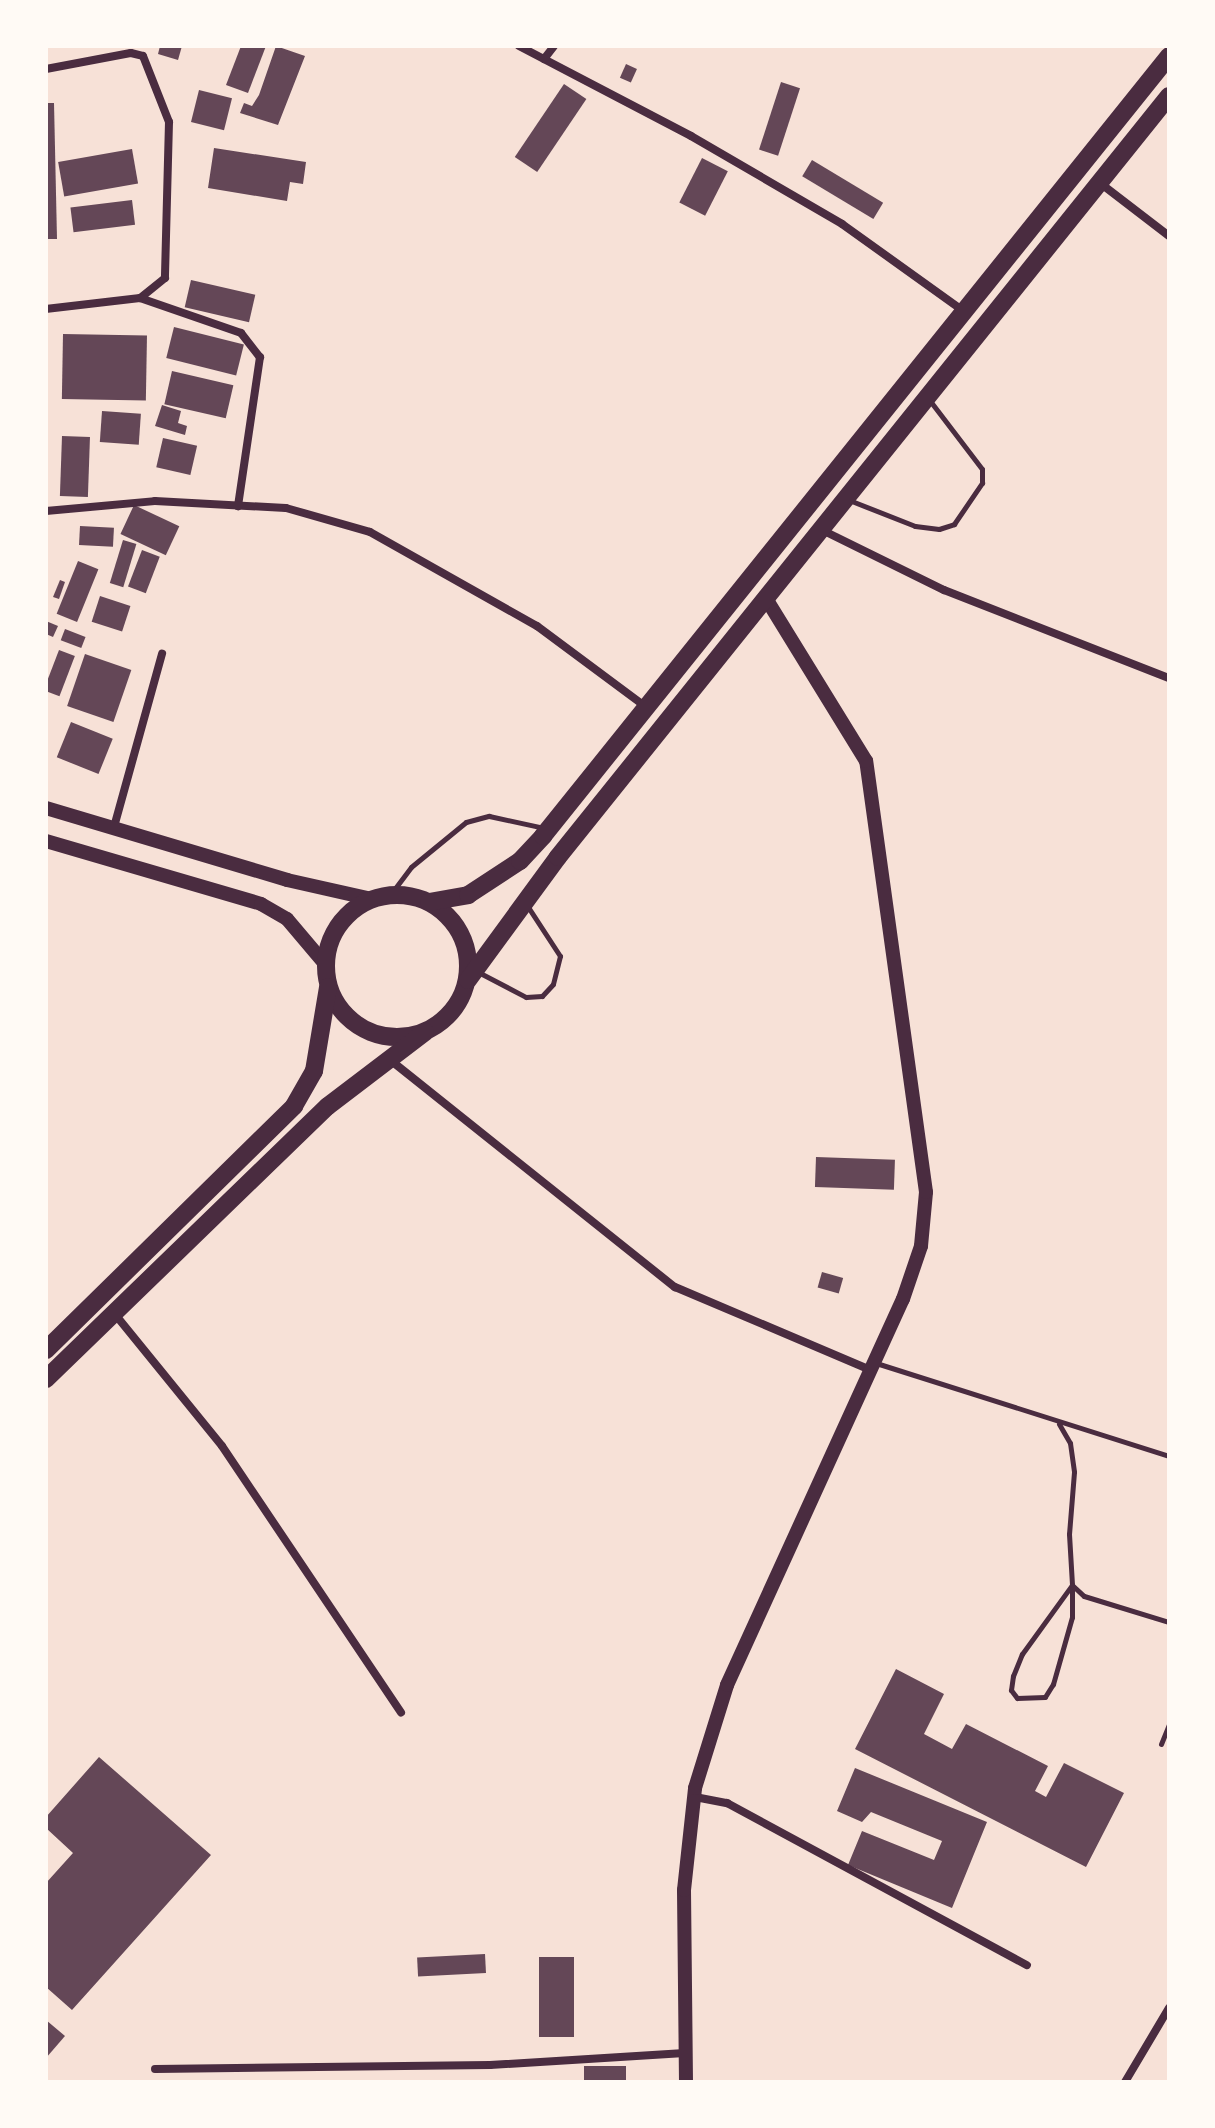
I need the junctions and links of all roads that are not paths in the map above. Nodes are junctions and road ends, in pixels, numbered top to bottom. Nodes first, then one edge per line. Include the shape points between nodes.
1 (519, 46) edge
2 (554, 46) edge
3 (1169, 56) edge
4 (544, 59) junction
5 (46, 69) edge
6 (1168, 99) edge
7 (1099, 183) junction
8 (1169, 236) edge
9 (140, 298) junction
10 (46, 309) edge
11 (962, 310) junction
12 (927, 396) junction
13 (845, 499) junction
14 (238, 506) junction
15 (46, 511) edge
16 (821, 530) junction
17 (765, 597) junction
18 (162, 654) dead end
19 (1169, 678) edge
20 (647, 708) junction
21 (46, 808) edge
22 (114, 827) junction
23 (549, 829) junction
24 (46, 841) edge
25 (390, 895) junction
26 (371, 899) junction
27 (429, 902) junction
28 (524, 902) junction
29 (325, 964) junction
30 (471, 975) junction
31 (328, 987) junction
32 (425, 1032) junction
33 (389, 1059) junction
34 (113, 1313) junction
35 (46, 1350) edge
36 (874, 1366) junction
37 (46, 1379) edge
38 (1058, 1423) junction
39 (1169, 1456) edge
40 (1072, 1585) junction
41 (1169, 1622) edge
42 (401, 1712) dead end
43 (1169, 1724) edge
44 (1161, 1744) dead end
45 (695, 1797) junction
46 (1027, 1965) dead end
47 (1169, 2008) edge
48 (685, 2053) junction
49 (155, 2069) dead end
50 (686, 2082) edge
51 (1125, 2082) edge

1 - 4 street
2 - 4 street
3 - 11 highway
4 - 11 street via 842,224
5 - 9 street via 131,53 143,56 169,122 165,278
6 - 7 highway
7 - 8 street
7 - 12 highway
9 - 10 street
9 - 14 street via 241,333 260,357
11 - 20 highway
12 - 13 highway
12 - 13 lane via 982,469 982,483 954,524 939,529 915,526
13 - 16 highway
14 - 15 street via 155,501
14 - 20 street via 286,508 370,532 537,626
16 - 17 highway
16 - 19 street via 944,590
17 - 28 highway
17 - 36 street via 866,761 881,860 926,1192 921,1246
18 - 22 street
20 - 23 highway
21 - 22 street
22 - 26 street via 287,880
23 - 25 lane via 489,816 466,822 419,859
23 - 27 highway via 494,880 468,895
24 - 29 street via 261,904 287,919
25 - 26 highway
25 - 27 highway
26 - 29 highway via 338,925
27 - 30 highway via 462,935
28 - 30 highway
28 - 30 lane via 560,956 553,984 542,996 526,997
29 - 31 highway
30 - 32 highway via 445,1020
31 - 32 highway via 356,1025 402,1038
31 - 35 highway via 314,1071 294,1106
32 - 33 highway
33 - 34 highway via 328,1106
33 - 36 street via 675,1287
34 - 37 highway
34 - 42 street via 222,1446
36 - 38 lane
36 - 45 street via 727,1685
38 - 39 lane
38 - 40 lane via 1070,1443 1074,1472
40 - 40 lane via 1022,1654 1011,1690 1017,1698 1045,1697 1053,1684 1072,1617
40 - 41 lane via 1084,1596
43 - 44 lane
45 - 46 street via 727,1803
45 - 48 street via 684,1890
47 - 51 street
48 - 49 street via 490,2065
48 - 50 street

